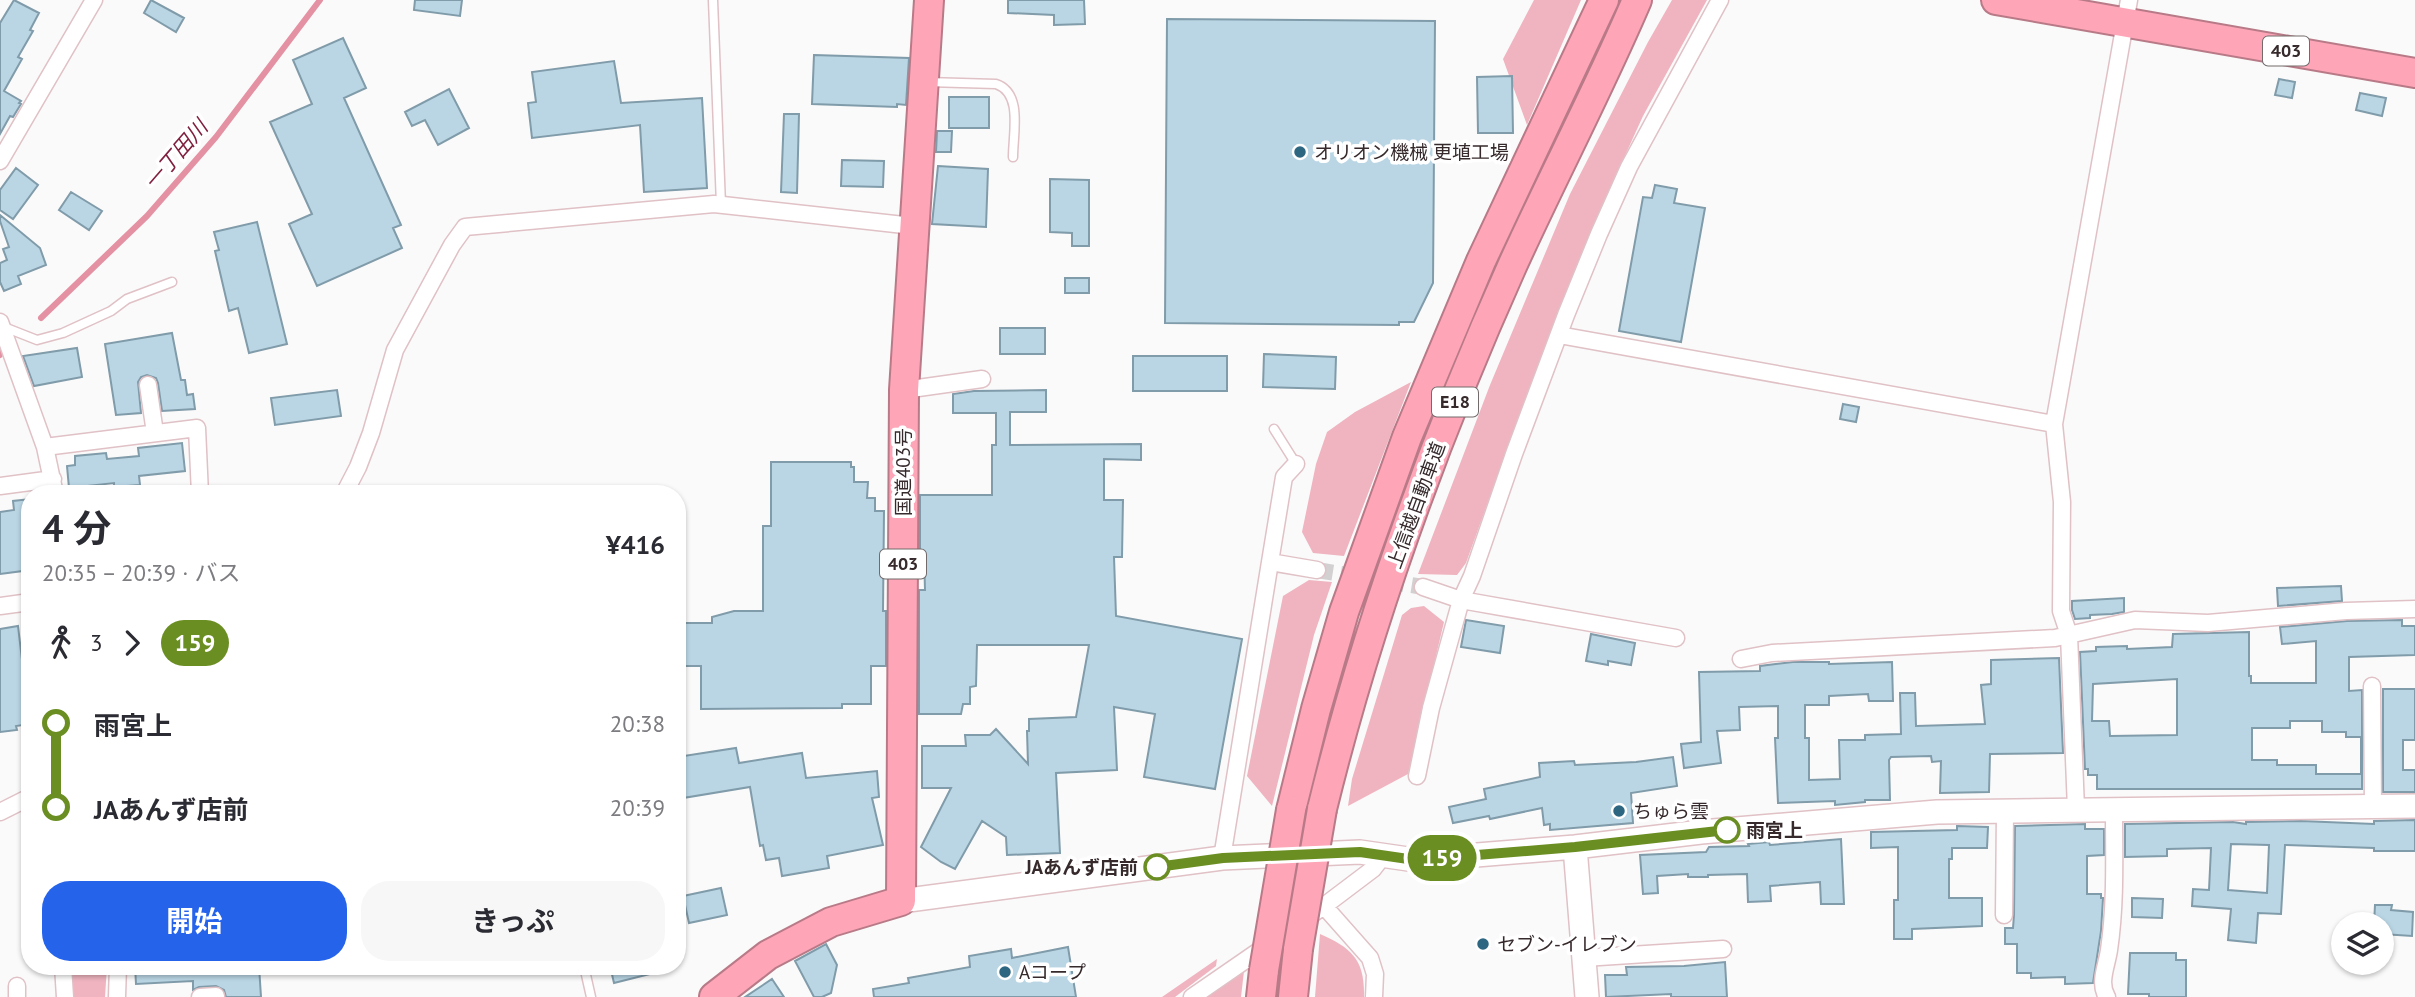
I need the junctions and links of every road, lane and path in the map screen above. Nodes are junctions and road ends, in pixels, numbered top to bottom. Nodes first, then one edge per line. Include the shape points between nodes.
1 (94, 0) edge
2 (713, 0) edge
3 (929, 0) edge
4 (1603, 0) edge
5 (1720, 0) edge
6 (1996, 0) edge
7 (1635, 4) edge
8 (2127, 11) edge
9 (2156, 28) junction
10 (2415, 61) edge
11 (2415, 74) edge
12 (924, 82) junction
13 (1013, 157) dead end
14 (0, 161) edge
15 (721, 205) junction
16 (914, 226) junction
17 (172, 282) dead end
18 (1, 324) edge
19 (1559, 335) junction
20 (982, 379) dead end
21 (148, 385) dead end
22 (904, 390) junction
23 (2054, 424) junction
24 (1274, 429) dead end
25 (155, 433) junction
26 (45, 447) junction
27 (1296, 464) joint
28 (54, 485) edge
29 (200, 485) edge
30 (349, 485) edge
31 (0, 486) edge
32 (21, 486) edge
33 (1270, 562) junction
34 (1317, 570) tunnel mouth
35 (1423, 587) tunnel mouth
36 (1461, 600) junction
37 (21, 603) edge
38 (0, 606) edge
39 (2415, 609) edge
40 (2069, 635) junction
41 (1676, 638) dead end
42 (1741, 659) dead end
43 (2372, 686) dead end
44 (1417, 776) dead end
45 (21, 802) edge
46 (2415, 806) edge
47 (2373, 807) junction
48 (2114, 808) junction
49 (2005, 810) junction
50 (2076, 810) junction
51 (0, 812) edge
52 (1575, 847) junction
53 (1383, 856) junction
54 (1223, 858) junction
55 (901, 901) junction
56 (1324, 906) junction
57 (2004, 915) dead end
58 (1723, 950) dead end
59 (1584, 958) junction
60 (64, 975) edge
61 (118, 975) edge
62 (586, 975) edge
63 (1263, 983) edge
64 (65, 997) edge
65 (117, 997) edge
66 (591, 997) edge
67 (714, 997) edge
68 (1192, 997) edge
69 (1293, 997) edge
70 (1374, 997) edge
71 (1587, 997) edge
72 (2107, 997) edge

1 - 14 street
2 - 15 lane
3 - 12 highway, 国道403号 / 403
4 - 63 highway, 上信越自動車道 / E18, bridge via 1481,261 1407,437 1344,612 1291,810
5 - 19 street via 1629,167
6 - 8 highway, 403
7 - 69 highway, 上信越自動車道 / E18, bridge via 1513,266 1401,541 1344,720 1322,808
8 - 9 highway, 403
8 - 23 street
9 - 10 highway via 2217,24
9 - 11 highway, 403
12 - 13 lane via 1003,86 1014,102
12 - 16 highway, 国道403号 / 403
15 - 16 street
15 - 30 street via 465,228 395,350 371,433
16 - 22 highway, 国道403号 / 403
17 - 18 lane via 127,299 63,333 37,340
18 - 26 street
19 - 23 street
19 - 36 street
20 - 22 street
21 - 25 street
22 - 55 highway, 国道403号 / 403
23 - 40 street via 2062,502 2061,611
24 - 27 lane
25 - 26 street
25 - 29 street via 197,428
26 - 28 street
27 - 33 street via 1284,477
31 - 32 street
33 - 34 street
33 - 54 street
35 - 36 street
36 - 41 street
36 - 44 street
37 - 38 street
39 - 40 street via 2207,623 2135,620
40 - 42 street via 1772,653
40 - 50 street
43 - 47 street
45 - 51 street
46 - 47 street
47 - 48 street
48 - 50 street
48 - 72 street via 2114,899 2102,984
49 - 50 street
49 - 52 street via 1756,827
49 - 57 street
52 - 53 street via 1415,860
52 - 59 street
53 - 54 street via 1360,852
53 - 56 street
54 - 55 street
55 - 67 highway via 831,922 768,955
56 - 68 street
56 - 70 street via 1370,958
58 - 59 street
59 - 71 street
60 - 64 street
61 - 65 street
62 - 66 lane

